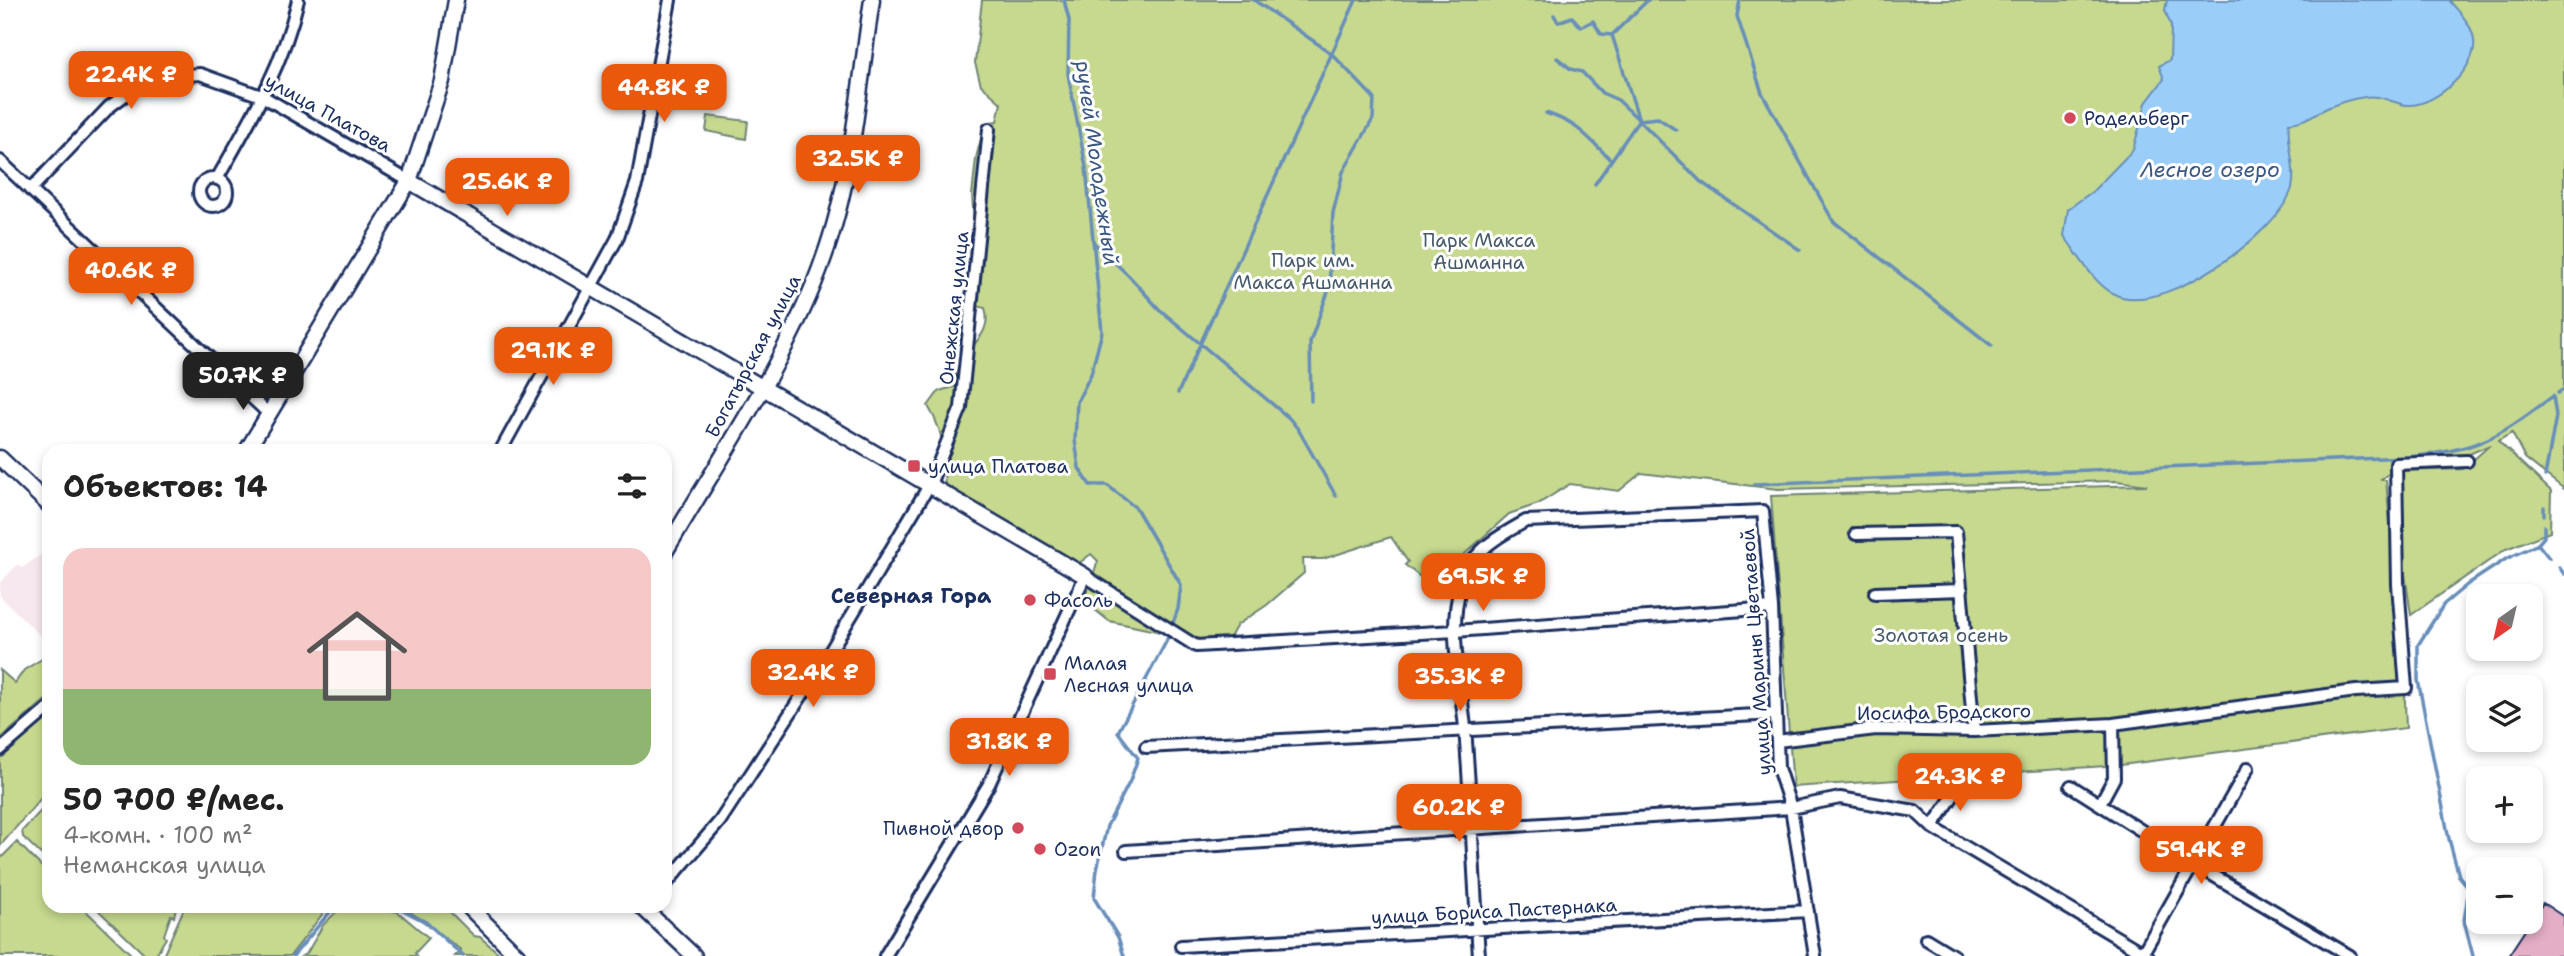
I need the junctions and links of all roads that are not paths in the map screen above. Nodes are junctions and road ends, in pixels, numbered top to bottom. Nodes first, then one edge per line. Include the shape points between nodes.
1 (298, 0) edge
2 (456, 0) edge
3 (670, 0) edge
4 (872, 0) edge
5 (264, 97) junction
6 (989, 129) dead end
7 (0, 161) edge
8 (217, 179) dead end
9 (409, 181) junction
10 (30, 190) junction
11 (589, 288) junction
12 (761, 387) junction
13 (269, 414) junction
14 (251, 444) edge
15 (504, 444) edge
16 (0, 458) edge
17 (2468, 461) dead end
18 (930, 484) junction
19 (42, 498) edge
20 (1856, 534) dead end
21 (672, 540) edge
22 (1085, 576) junction
23 (1962, 590) junction
24 (1875, 593) dead end
25 (1772, 608) junction
26 (1455, 631) junction
27 (42, 714) edge
28 (1776, 714) junction
29 (2113, 724) junction
30 (1465, 729) junction
31 (1974, 731) junction
32 (1777, 741) junction
33 (1146, 747) dead end
34 (0, 750) edge
35 (2248, 768) dead end
36 (1963, 781) dead end
37 (2071, 786) dead end
38 (2100, 804) junction
39 (1791, 808) junction
40 (1471, 827) junction
41 (1932, 827) junction
42 (1126, 850) dead end
43 (2194, 864) junction
44 (672, 877) edge
45 (1808, 911) junction
46 (475, 913) edge
47 (649, 913) edge
48 (1477, 930) junction
49 (1926, 939) dead end
50 (1181, 946) dead end
51 (2144, 955) edge
52 (518, 956) edge
53 (694, 956) edge
54 (885, 956) edge
55 (1479, 956) edge
56 (1815, 956) edge
57 (1954, 956) edge
58 (2350, 956) edge

1 - 5 street via 287,42
2 - 9 street via 442,81
3 - 11 street via 637,182 617,239
4 - 12 street, Богатырская улица via 847,162 830,238 809,294
5 - 8 street
5 - 9 street, улица Платова
5 - 10 street, улица Платова via 200,74 161,77 133,89 110,107
6 - 18 street, Онежская улица via 961,408
7 - 10 street
9 - 11 street, улица Платова
9 - 13 street
10 - 13 street
11 - 12 street, улица Платова
11 - 15 street
12 - 18 street, улица Платова
12 - 21 street, Богатырская улица
13 - 14 street
16 - 19 street
17 - 29 street, Иосифа Бродского via 2396,464 2406,688
18 - 22 street, улица Платова
18 - 44 street, Онежская улица via 825,660 720,821
20 - 23 street via 1956,532
22 - 26 street, улица Платова via 1196,646
22 - 54 street via 989,784
23 - 24 street
23 - 31 street
25 - 26 street
25 - 26 street, улица Марины Цветаевой via 1763,511 1526,521 1476,553 1460,585
25 - 28 street, улица Марины Цветаевой
26 - 30 street
27 - 34 street
28 - 30 street
28 - 32 street, улица Марины Цветаевой
29 - 31 street, Иосифа Бродского
29 - 38 street via 2114,778
30 - 33 street
30 - 40 street
31 - 32 street, Иосифа Бродского via 1876,729
32 - 39 street, улица Марины Цветаевой via 1778,768
35 - 43 street
36 - 41 street
37 - 38 street
38 - 43 street
39 - 40 street
39 - 41 street via 1840,798 1915,811
39 - 45 street, улица Марины Цветаевой
40 - 42 street
40 - 48 street
41 - 51 street
43 - 51 street
43 - 58 street
45 - 48 street, улица Бориса Пастернака
45 - 56 street, улица Марины Цветаевой
46 - 52 street
47 - 53 street
48 - 50 street, улица Бориса Пастернака
48 - 55 street
49 - 57 street

